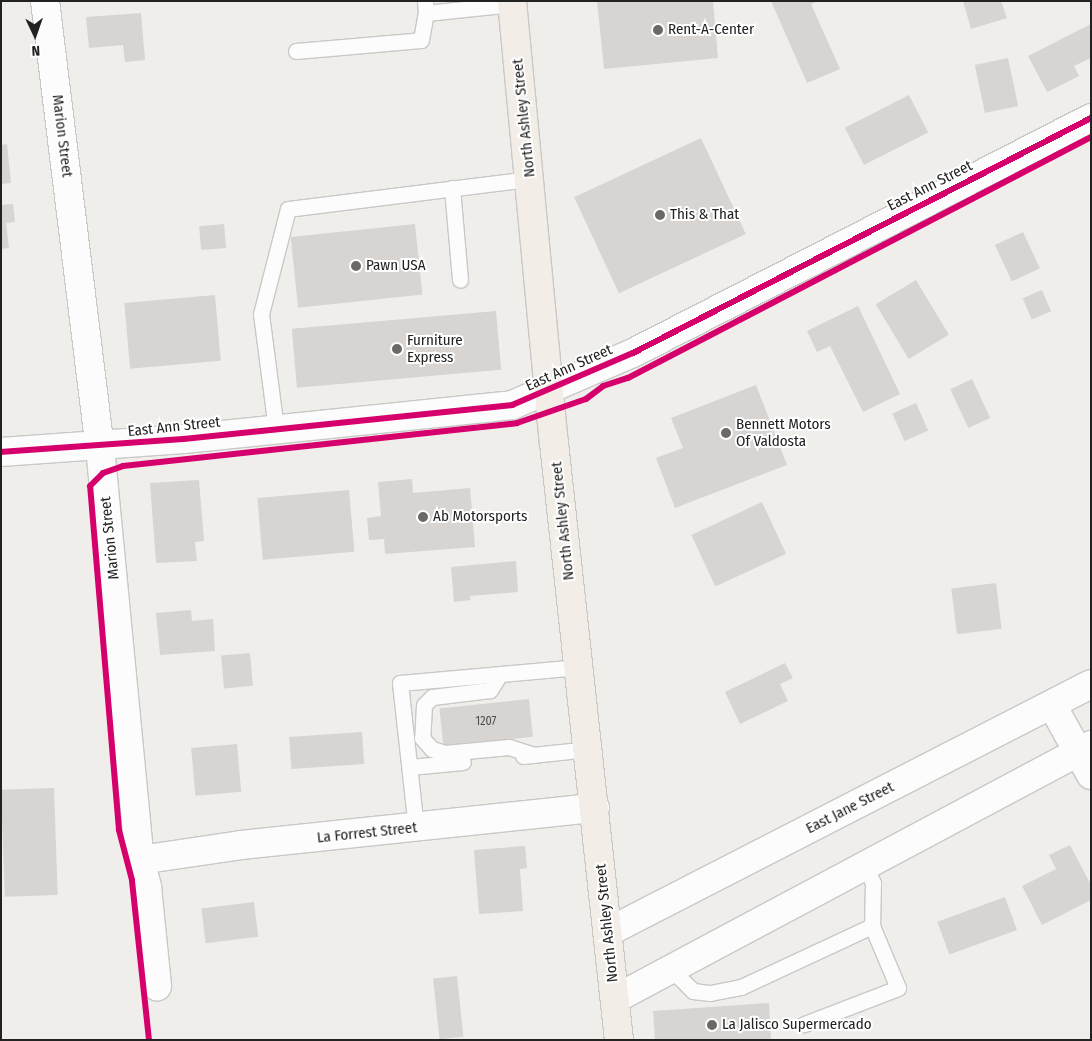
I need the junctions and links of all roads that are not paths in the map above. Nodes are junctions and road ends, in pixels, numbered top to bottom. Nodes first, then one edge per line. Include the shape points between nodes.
1 (45, 1) edge
2 (512, 2) edge
3 (426, 7) edge
4 (296, 51) dead end
5 (1091, 118) edge
6 (530, 179) junction
7 (452, 188) junction
8 (460, 280) dead end
9 (550, 392) junction
10 (276, 429) junction
11 (100, 447) junction
12 (1, 452) edge
13 (579, 667) junction
14 (500, 674) junction
15 (1091, 684) edge
16 (1052, 705) junction
17 (1085, 748) edge
18 (588, 749) junction
19 (533, 755) junction
20 (410, 767) junction
21 (1091, 775) edge
22 (595, 808) junction
23 (416, 828) junction
24 (140, 860) junction
25 (864, 866) junction
26 (872, 926) junction
27 (608, 932) junction
28 (671, 969) junction
29 (157, 986) dead end
30 (615, 999) junction
31 (804, 1024) dead end
32 (619, 1040) edge

1 - 11 street, Marion Street
2 - 3 lane
2 - 6 main road, North Ashley Street
3 - 4 lane via 421,40
5 - 9 street, East Ann Street via 642,349
6 - 7 lane
6 - 9 main road, North Ashley Street
7 - 8 lane
7 - 10 lane via 288,209 261,314
9 - 10 street, East Ann Street via 512,405
9 - 13 main road, North Ashley Street
10 - 11 street, East Ann Street
11 - 12 street, East Ann Street
11 - 24 street, Marion Street
13 - 14 lane
13 - 18 main road, North Ashley Street
14 - 19 lane via 490,690 432,697 424,705 422,738 432,749 445,753 508,747
14 - 20 lane via 400,683
15 - 16 street, East Jane Street
16 - 17 street
16 - 27 street, East Jane Street
17 - 21 street
17 - 25 street
18 - 19 lane
18 - 22 main road, North Ashley Street
19 - 20 lane
20 - 23 lane
22 - 23 street, La Forrest Street
22 - 27 main road, North Ashley Street
23 - 24 street, La Forrest Street via 241,845
24 - 29 street, Marion Street via 147,887
25 - 26 lane via 873,883
25 - 28 street
26 - 28 lane via 733,988 693,991
26 - 31 lane via 898,988
27 - 30 main road, North Ashley Street
28 - 30 street
30 - 32 main road, North Ashley Street

